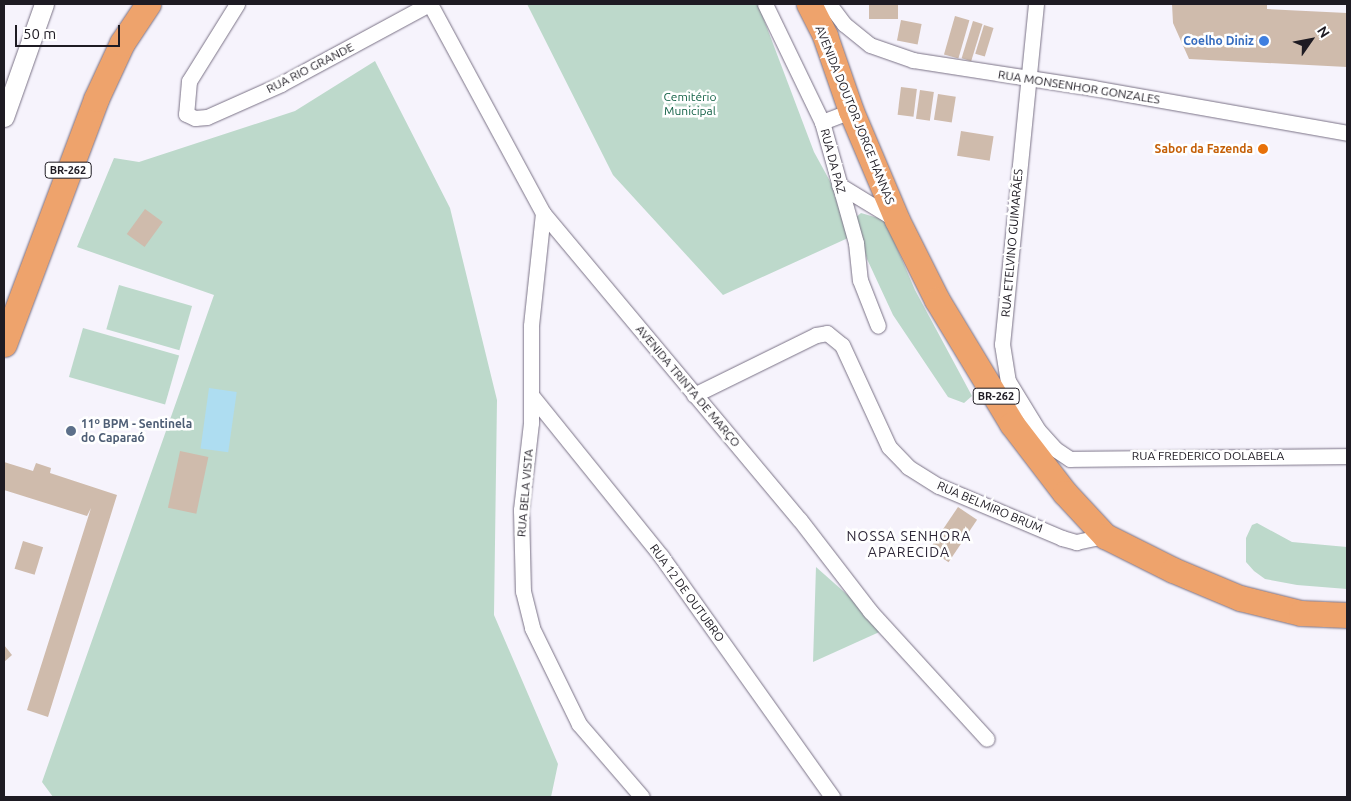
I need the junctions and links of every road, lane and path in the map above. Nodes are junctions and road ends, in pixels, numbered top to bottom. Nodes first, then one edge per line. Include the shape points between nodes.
1 (44, 4) edge
2 (148, 4) edge
3 (237, 4) edge
4 (430, 4) edge
5 (765, 4) edge
6 (809, 4) edge
7 (829, 4) edge
8 (1036, 4) edge
9 (1027, 78) junction
10 (851, 111) junction
11 (4, 117) edge
12 (822, 122) junction
13 (1347, 133) edge
14 (838, 185) junction
15 (543, 213) junction
16 (897, 220) junction
17 (878, 326) dead end
18 (4, 344) edge
19 (694, 395) junction
20 (532, 396) junction
21 (1347, 456) edge
22 (1070, 458) joint
23 (1105, 536) junction
24 (1347, 616) edge
25 (987, 739) dead end
26 (642, 797) edge
27 (832, 797) edge

1 - 11 street
2 - 18 highway, BR-262 via 122,43 96,98
3 - 4 street, RUA RIO GRANDE via 189,81 186,114 195,118 206,117 281,84
4 - 15 street, AVENIDA TRINTA DE MARÇO
5 - 12 street, RUA DA PAZ
6 - 10 highway, AVENIDA DOUTOR JORGE HANNAS / BR-262 via 825,36
7 - 9 street, RUA MONSENHOR GONZALES via 844,24 870,45 892,54 940,66
8 - 9 street, RUA ETELVINO GUIMARÃES
9 - 13 street, RUA MONSENHOR GONZALES
9 - 22 street, RUA ETELVINO GUIMARÃES via 1002,344 1008,382 1038,430 1055,449
10 - 12 street
10 - 16 highway, AVENIDA DOUTOR JORGE HANNAS / BR-262
12 - 14 street, RUA DA PAZ
14 - 16 street
14 - 17 street, RUA DA PAZ via 856,243 860,280
15 - 19 street, AVENIDA TRINTA DE MARÇO
15 - 20 street, RUA BELA VISTA via 532,326
16 - 23 highway, AVENIDA DOUTOR JORGE HANNAS / BR-262 via 938,300 1012,424
19 - 23 street, RUA BELMIRO BRUM via 816,335 828,333 835,337 848,356 888,447 908,467 939,486 1062,538 1076,542
19 - 25 street, AVENIDA TRINTA DE MARÇO via 800,520 870,611
20 - 26 street, RUA BELA VISTA via 520,540 523,591 532,628 578,724
20 - 27 street, RUA 12 DE OUTUBRO via 661,556
21 - 22 street, RUA FREDERICO DOLABELA
23 - 24 highway, AVENIDA DOUTOR JORGE HANNAS / BR-262 via 1240,598 1301,613

